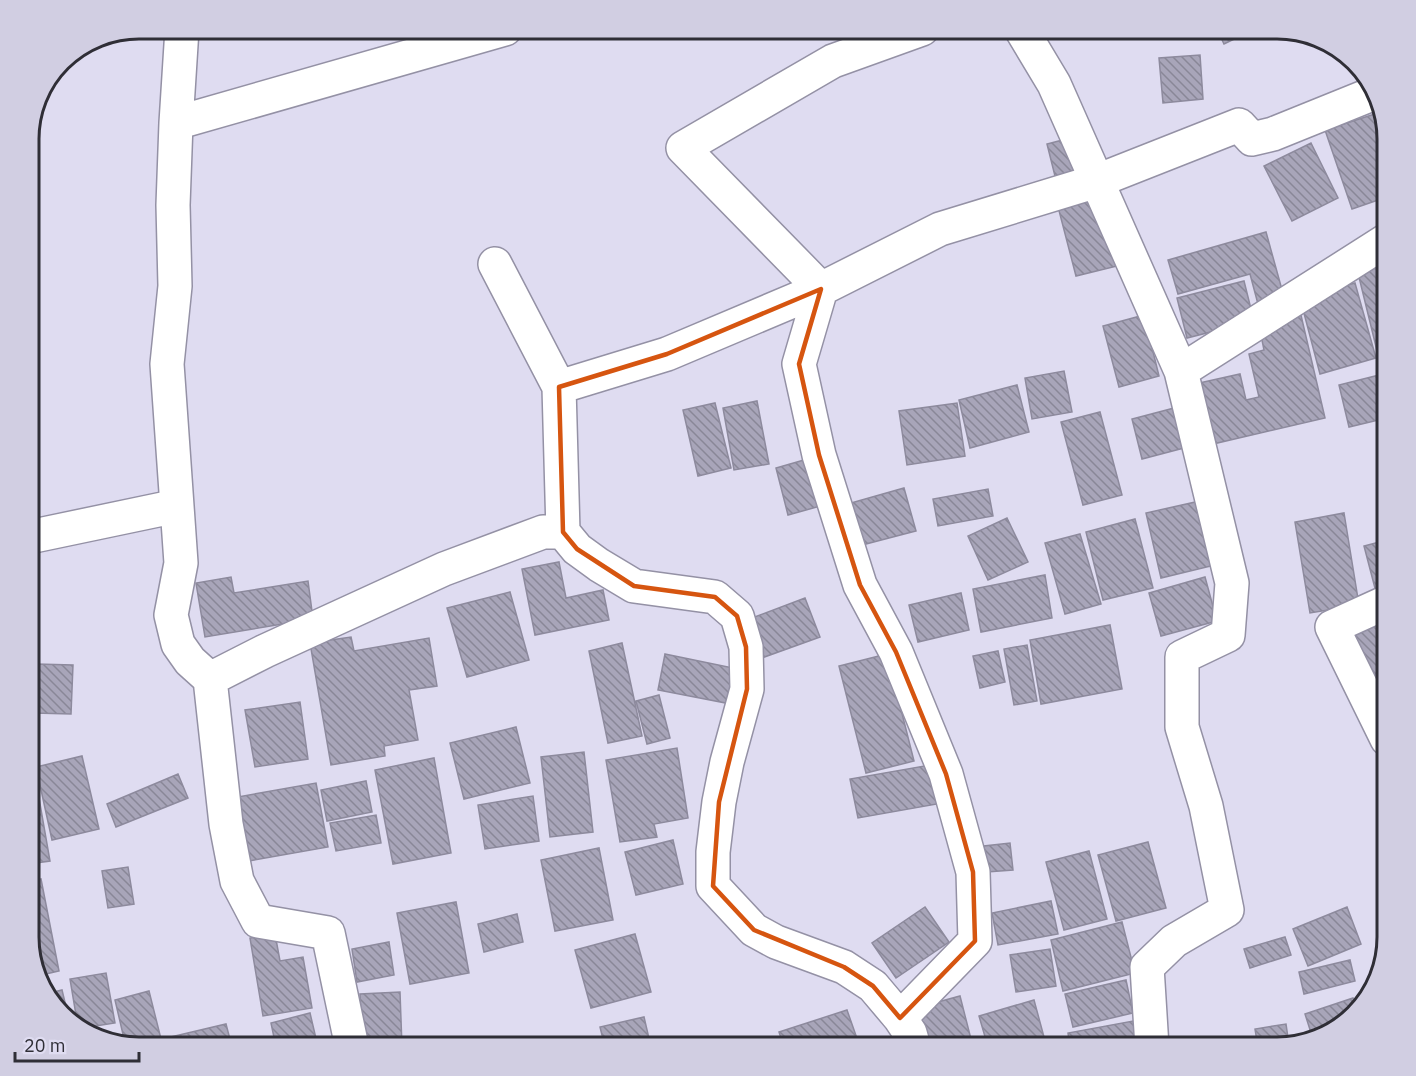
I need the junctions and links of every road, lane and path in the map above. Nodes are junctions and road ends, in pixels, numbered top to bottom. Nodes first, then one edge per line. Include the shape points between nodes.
1 (181, 39) edge
2 (467, 39) edge
3 (892, 39) edge
4 (1027, 39) edge
5 (1368, 96) edge
6 (176, 123) junction
7 (1097, 181) junction
8 (1377, 247) edge
9 (495, 264) dead end
10 (821, 289) junction
11 (1181, 371) junction
12 (559, 387) junction
13 (177, 506) junction
14 (563, 532) junction
15 (39, 535) edge
16 (1377, 607) edge
17 (210, 679) junction
18 (1377, 717) edge
19 (900, 1018) junction
20 (350, 1037) edge
21 (911, 1037) edge
22 (1151, 1037) edge

1 - 6 street
2 - 6 street
3 - 10 street via 833,61 682,148
4 - 7 street via 1054,84
5 - 7 street via 1252,139 1239,125
6 - 13 street via 175,286 167,364
7 - 10 street via 940,230
7 - 11 street
8 - 11 street
9 - 12 street
10 - 12 street via 667,354
10 - 19 street via 799,364 819,455 860,585 896,652 946,774 973,872 975,941
11 - 22 street via 1232,583 1228,635 1182,657 1182,726 1206,806 1227,910 1174,941 1147,967
12 - 14 street
13 - 15 street
13 - 17 street via 181,563 171,615 178,644
14 - 17 street via 543,532 444,568
14 - 19 street via 577,549 634,586 716,597 737,616 746,647 747,688 719,802 713,886 754,930 844,967 873,986
16 - 18 street via 1332,627
17 - 20 street via 226,824 237,881 258,921 328,933
19 - 21 street

